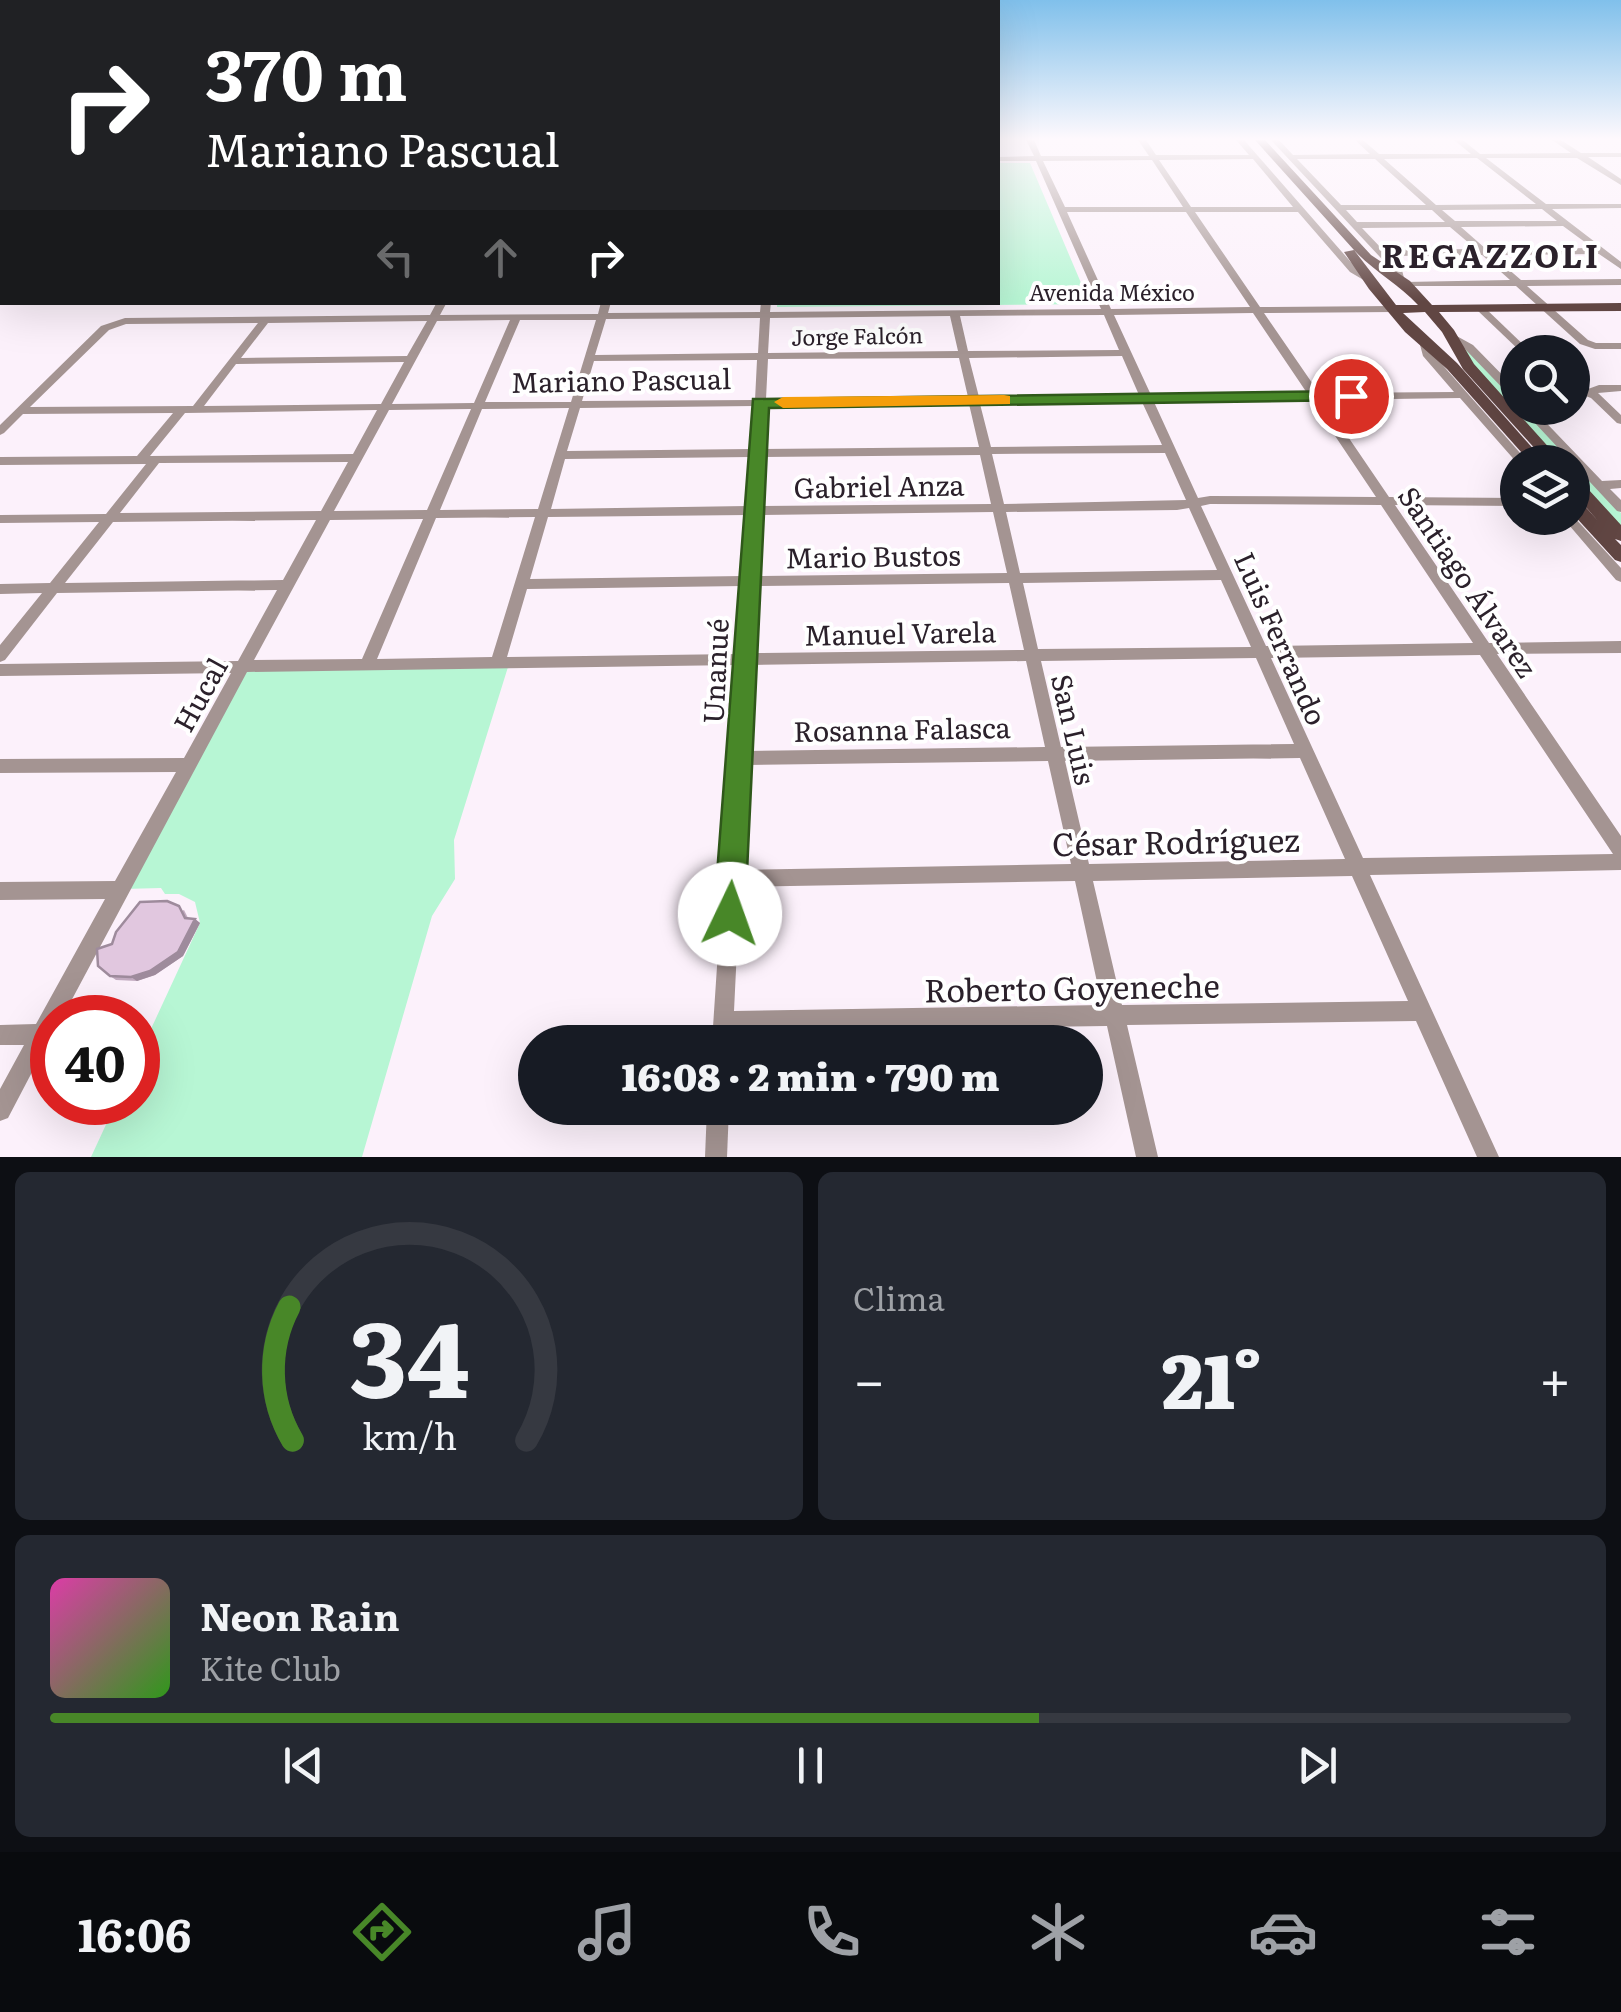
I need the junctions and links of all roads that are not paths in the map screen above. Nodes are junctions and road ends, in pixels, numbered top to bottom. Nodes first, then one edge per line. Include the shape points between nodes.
1 (1054, 194) edge
2 (1179, 194) edge
3 (1287, 194) edge
4 (1298, 194) edge
5 (1310, 194) edge
6 (1326, 194) edge
7 (1418, 194) edge
8 (1527, 194) edge
9 (1621, 206) edge
10 (1544, 207) junction
11 (1339, 208) junction
12 (1434, 208) junction
13 (1189, 209) junction
14 (1300, 209) junction
15 (1061, 210) junction
16 (1566, 223) junction
17 (1452, 224) junction
18 (1355, 225) junction
19 (1601, 251) junction
20 (1483, 252) junction
21 (1382, 253) junction
22 (1621, 266) edge
23 (1404, 282) junction
24 (1621, 282) edge
25 (1517, 283) junction
26 (1372, 284) junction
27 (1621, 307) edge
28 (766, 308) edge
29 (1480, 308) junction
30 (1545, 308) junction
31 (604, 309) edge
32 (1392, 309) junction
33 (1429, 309) junction
34 (438, 310) edge
35 (1256, 310) junction
36 (1107, 312) junction
37 (954, 313) junction
38 (516, 316) junction
39 (266, 320) junction
40 (112, 324) joint
41 (1410, 330) junction
42 (1451, 333) junction
43 (1508, 335) edge
44 (1424, 341) junction
45 (1621, 346) edge
46 (1126, 352) junction
47 (964, 354) junction
48 (763, 356) junction
49 (589, 358) junction
50 (411, 359) junction
51 (234, 360) junction
52 (1500, 379) edge
53 (1621, 388) edge
54 (1590, 393) joint
55 (1463, 395) junction
56 (1314, 396) junction
57 (1146, 398) junction
58 (974, 400) junction
59 (760, 403) junction
60 (575, 405) junction
61 (478, 406) junction
62 (385, 407) junction
63 (182, 409) junction
64 (196, 409) junction
65 (20, 411) junction
66 (1621, 421) edge
67 (1542, 425) edge
68 (0, 431) edge
69 (1507, 445) edge
70 (1523, 445) edge
71 (1540, 445) edge
72 (1169, 449) junction
73 (986, 450) junction
74 (757, 453) junction
75 (560, 455) junction
76 (357, 458) junction
77 (140, 460) junction
78 (155, 460) junction
79 (0, 461) edge
80 (1621, 484) edge
81 (1599, 485) junction
82 (1384, 501) junction
83 (1590, 501) edge
84 (1500, 502) edge
85 (1194, 504) junction
86 (999, 508) junction
87 (1621, 508) edge
88 (754, 511) junction
89 (432, 514) junction
90 (542, 514) junction
91 (325, 516) junction
92 (109, 518) junction
93 (0, 520) edge
94 (1590, 522) edge
95 (1585, 535) edge
96 (1621, 535) edge
97 (1621, 556) edge
98 (1226, 575) junction
99 (1621, 577) edge
100 (1015, 578) junction
101 (750, 581) junction
102 (522, 584) junction
103 (287, 585) junction
104 (54, 588) junction
105 (0, 589) edge
106 (1621, 648) edge
107 (1484, 649) junction
108 (1260, 652) junction
109 (0, 656) edge
110 (1032, 656) junction
111 (745, 660) junction
112 (498, 663) junction
113 (368, 664) junction
114 (243, 666) junction
115 (0, 670) edge
116 (1305, 751) junction
117 (1055, 754) junction
118 (739, 758) junction
119 (189, 765) junction
120 (0, 766) edge
121 (1621, 851) edge
122 (1621, 862) edge
123 (1357, 867) junction
124 (1082, 872) junction
125 (732, 879) junction
126 (120, 890) junction
127 (0, 891) edge
128 (63, 995) edge
129 (1422, 1010) junction
130 (1114, 1015) junction
131 (723, 1025) edge
132 (884, 1025) edge
133 (30, 1034) edge
134 (0, 1035) edge
135 (30, 1056) edge
136 (0, 1110) edge
137 (717, 1125) edge
138 (716, 1157) edge
139 (1147, 1157) edge
140 (1488, 1157) edge

1 - 15 street, Luis Ferrando
2 - 13 street, Santiago Álvarez
3 - 14 street
4 - 26 main road
5 - 23 main road via 1368,256
6 - 11 street
7 - 12 street
8 - 10 street
9 - 10 street
10 - 12 street
10 - 16 street
11 - 12 street
11 - 18 street
12 - 17 street
13 - 14 street
13 - 15 street
13 - 35 street, Santiago Álvarez
14 - 26 street
15 - 36 street, Luis Ferrando
16 - 17 street
16 - 19 street
17 - 18 street
17 - 20 street
18 - 21 street
19 - 20 street
19 - 22 street
20 - 21 street
20 - 25 street
21 - 23 street
23 - 25 street
23 - 26 main road
23 - 33 main road
24 - 25 street
25 - 30 street
26 - 32 main road
27 - 30 main road, Avenida México
28 - 31 street, Avenida México
28 - 37 street, Avenida México
28 - 48 street, Unanué
29 - 30 main road, Avenida México
29 - 33 main road, Avenida México
29 - 43 street
30 - 45 street via 1585,343
31 - 38 street, Avenida México
31 - 49 street
32 - 33 main road, Avenida México
32 - 35 street, Avenida México
32 - 41 main road
33 - 42 main road
34 - 38 street, Avenida México
34 - 39 street, Avenida México
34 - 50 street, Hucal
35 - 36 street, Avenida México
35 - 56 street, Santiago Álvarez
36 - 37 street, Avenida México
36 - 46 street, Luis Ferrando
37 - 47 street, San Luis
38 - 61 street
39 - 40 street, Avenida México
39 - 51 street
40 - 65 street
41 - 42 main road via 1435,340
41 - 44 main road
42 - 52 street
42 - 71 main road via 1468,366
44 - 55 street
44 - 70 main road
46 - 47 street, Jorge Falcón
46 - 57 street, Luis Ferrando
47 - 48 street, Jorge Falcón
47 - 58 street, San Luis
48 - 49 street, Jorge Falcón
48 - 59 street, Unanué
49 - 60 street
50 - 51 street
50 - 62 street, Hucal
51 - 64 street
53 - 54 street
54 - 66 street
55 - 56 street, Mariano Pascual
55 - 69 street
56 - 57 street, Mariano Pascual
56 - 82 street, Santiago Álvarez
57 - 58 street, Mariano Pascual
57 - 72 street, Luis Ferrando
58 - 59 street, Mariano Pascual
58 - 73 street, San Luis
59 - 60 street, Mariano Pascual
59 - 74 street, Unanué
60 - 61 street, Mariano Pascual
60 - 75 street
61 - 62 street, Mariano Pascual
61 - 89 street
62 - 64 street, Mariano Pascual
62 - 76 street, Hucal
63 - 64 street, Mariano Pascual
63 - 65 street, Mariano Pascual
63 - 77 street
65 - 68 street
67 - 81 street
72 - 73 street
72 - 85 street, Luis Ferrando
73 - 74 street
73 - 86 street, San Luis
74 - 75 street
74 - 88 street, Unanué
75 - 90 street
76 - 78 street
76 - 91 street, Hucal
77 - 78 street
77 - 79 street
78 - 92 street
80 - 81 street
81 - 87 street
82 - 84 street, Gabriel Anza
82 - 85 street, Gabriel Anza
82 - 107 street, Santiago Álvarez
83 - 96 main road
85 - 86 street, Gabriel Anza
85 - 98 street, Luis Ferrando
86 - 88 street, Gabriel Anza
86 - 100 street, San Luis
88 - 90 street, Gabriel Anza
88 - 101 street, Unanué
89 - 90 street, Gabriel Anza
89 - 91 street, Gabriel Anza
89 - 113 street
90 - 102 street
91 - 92 street, Gabriel Anza
91 - 103 street, Hucal
92 - 93 street, Gabriel Anza
92 - 104 street
94 - 97 main road
95 - 99 street
98 - 100 street, Mario Bustos
98 - 108 street, Luis Ferrando
100 - 101 street, Mario Bustos
100 - 110 street, San Luis
101 - 102 street, Mario Bustos
101 - 111 street, Unanué
102 - 112 street
103 - 104 street
103 - 114 street, Hucal
104 - 105 street
104 - 109 street
106 - 107 street, Manuel Varela
107 - 108 street, Manuel Varela
107 - 121 street, Santiago Álvarez
108 - 110 street, Manuel Varela
108 - 116 street, Luis Ferrando
110 - 111 street, Manuel Varela
110 - 117 street, San Luis
111 - 112 street, Manuel Varela
111 - 118 street, Unanué
112 - 113 street, Manuel Varela
113 - 114 street, Manuel Varela
114 - 115 street, Manuel Varela
114 - 119 street, Hucal
116 - 117 street, Rosanna Falasca
116 - 123 street, Luis Ferrando
117 - 118 street, Rosanna Falasca
117 - 124 street, San Luis
118 - 125 street, Unanué
119 - 120 street
119 - 126 street, Hucal
122 - 123 street, César Rodríguez
123 - 124 street, César Rodríguez
123 - 129 street, Luis Ferrando
124 - 125 street, César Rodríguez
124 - 130 street, San Luis
125 - 131 street, Unanué
126 - 127 street
126 - 128 street, Hucal
129 - 130 street, Roberto Goyeneche
129 - 140 street, Luis Ferrando
130 - 132 street, Roberto Goyeneche
130 - 139 street, San Luis
133 - 134 street
135 - 136 street, Hucal
137 - 138 street

